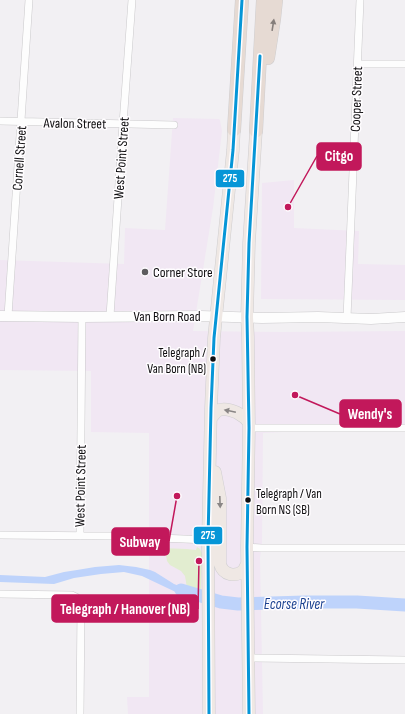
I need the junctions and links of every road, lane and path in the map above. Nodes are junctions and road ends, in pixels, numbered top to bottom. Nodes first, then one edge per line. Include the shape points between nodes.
1 (29, 0) edge
2 (132, 0) edge
3 (234, 0) edge
4 (242, 0) edge
5 (263, 0) edge
6 (276, 0) edge
7 (360, 0) edge
8 (358, 64) junction
9 (405, 64) edge
10 (0, 121) edge
11 (21, 122) junction
12 (123, 124) junction
13 (234, 124) junction
14 (174, 125) dead end
15 (257, 125) junction
16 (4, 316) edge
17 (110, 316) junction
18 (215, 316) junction
19 (82, 317) junction
20 (247, 317) junction
21 (405, 317) edge
22 (347, 318) junction
23 (211, 418) junction
24 (249, 425) junction
25 (405, 428) edge
26 (210, 450) junction
27 (0, 535) edge
28 (80, 536) junction
29 (208, 540) junction
30 (247, 546) junction
31 (405, 548) edge
32 (247, 564) junction
33 (0, 594) edge
34 (249, 658) junction
35 (405, 660) edge
36 (80, 714) edge
37 (209, 714) edge
38 (249, 714) edge

1 - 11 street, Cornell Street
2 - 12 street, West Point Street
3 - 13 highway
4 - 13 highway
5 - 15 highway
15 -> 6 highway
7 - 8 street, Cooper Street
8 - 9 street
8 - 22 street, Cooper Street
10 - 11 street, Avalon Street
11 - 12 street, Avalon Street
11 - 16 street, Cornell Street
12 - 14 street, Avalon Street
12 - 17 street, West Point Street
13 - 18 main road
15 - 20 main road
16 - 19 main road, Van Born Road
17 - 18 main road, Van Born Road
17 - 19 main road, Van Born Road
18 - 20 main road, Van Born Road
18 - 23 main road
19 - 28 street, West Point Street
20 - 22 main road, Van Born Road
20 - 24 main road
21 - 22 main road, Van Born Road
24 -> 23 main road via 242,416 228,410 216,411
23 - 26 main road
24 - 25 street
24 - 30 main road
26 - 29 main road
26 -> 32 main road via 220,498 221,568 230,575 244,570
27 - 28 street
28 - 29 street
29 - 37 main road
30 - 31 street
30 - 32 main road
32 - 34 main road
33 - 36 street via 72,595 80,601
34 - 35 street
34 - 38 main road

